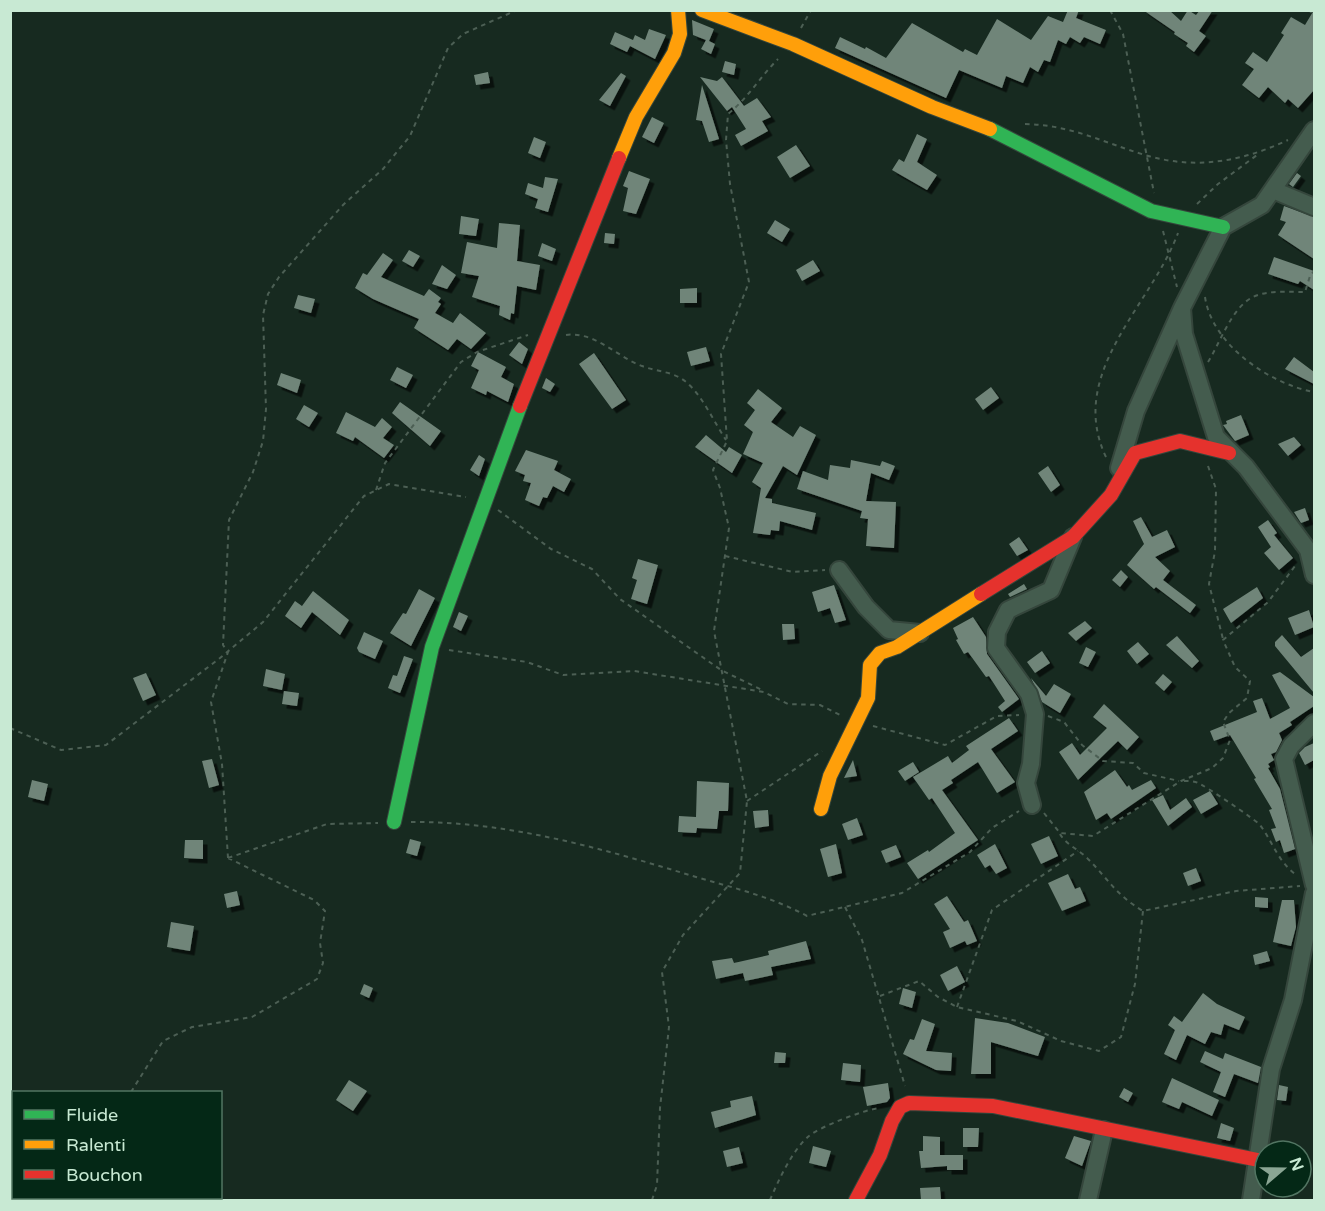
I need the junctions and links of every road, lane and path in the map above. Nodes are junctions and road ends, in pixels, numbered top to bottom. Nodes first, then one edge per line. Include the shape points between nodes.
1 (517, 10) edge
2 (678, 10) edge
3 (702, 10) edge
4 (1110, 10) edge
5 (1308, 10) edge
6 (1314, 14) edge
7 (751, 89) dead end
8 (1314, 130) edge
9 (999, 132) junction
10 (1295, 137) dead end
11 (1145, 155) junction
12 (1257, 155) junction
13 (1273, 190) junction
14 (1314, 207) edge
15 (1158, 213) junction
16 (1183, 219) junction
17 (1223, 227) junction
18 (1169, 256) junction
19 (1201, 271) junction
20 (1314, 272) edge
21 (1182, 308) junction
22 (1224, 336) junction
23 (1200, 386) junction
24 (1314, 392) edge
25 (1202, 446) junction
26 (1229, 453) junction
27 (1116, 478) junction
28 (1111, 495) junction
29 (484, 500) junction
30 (1074, 537) junction
31 (1308, 550) junction
32 (725, 556) junction
33 (840, 570) joint
34 (1314, 575) edge
35 (920, 633) junction
36 (1223, 640) junction
37 (432, 647) junction
38 (228, 652) junction
39 (721, 670) junction
40 (724, 686) junction
41 (764, 692) junction
42 (1035, 714) junction
43 (859, 716) junction
44 (1314, 723) edge
45 (10, 728) edge
46 (827, 747) dead end
47 (1181, 781) junction
48 (747, 801) junction
49 (1032, 805) junction
50 (821, 809) dead end
51 (394, 822) junction
52 (1060, 833) junction
53 (1079, 851) junction
54 (228, 858) junction
55 (1314, 882) edge
56 (727, 886) junction
57 (1314, 893) edge
58 (845, 907) junction
59 (1143, 911) junction
60 (880, 996) junction
61 (957, 1007) junction
62 (132, 1091) edge
63 (909, 1103) junction
64 (1104, 1130) junction
65 (1261, 1139) edge
66 (1253, 1159) edge
67 (652, 1200) edge
68 (770, 1200) edge
69 (856, 1200) edge
70 (1088, 1200) edge

1 - 38 path via 463,34 448,48 410,136 383,169 343,205 267,294 263,315 263,441 253,472 229,520 223,645
2 - 29 street via 680,34 674,53 636,117
3 - 9 street via 793,44 932,107
4 - 11 path via 1123,34
5 - 6 path
7 - 32 path via 745,101 729,114 726,140 730,184 749,282 721,354 727,441 713,470 729,528
8 - 13 street
9 - 11 path via 1021,124 1053,125
9 - 15 street
10 - 12 path
11 - 12 path via 1187,163 1225,162
11 - 15 path
12 - 16 path via 1218,184
13 - 14 street
13 - 17 street via 1262,205
15 - 16 street
15 - 18 path
16 - 17 street
16 - 18 path
17 - 19 street
18 - 21 path
18 - 27 path via 1134,309 1107,361 1095,396 1095,425
19 - 21 street
19 - 22 path via 1207,310
20 - 22 path via 1305,292 1252,297 1231,317
21 - 23 street via 1184,334
21 - 27 street via 1136,411
22 - 23 path via 1205,367
22 - 24 path via 1232,350 1258,368 1296,389
23 - 26 street via 1216,437
25 - 26 street
25 - 28 street via 1180,441 1135,453
25 - 36 path via 1216,489 1215,551 1209,584
26 - 31 street via 1246,467
27 - 28 street
28 - 30 street
29 - 37 street
29 - 38 path via 389,484 364,496 263,622
29 - 39 path via 551,549 592,569 620,600
30 - 35 street
30 - 42 street via 1051,590 1008,610 997,632 996,648 1029,694
31 - 34 street
31 - 36 path via 1268,602
32 - 33 path via 793,572
32 - 39 path via 714,632
33 - 35 street via 866,607 889,630
35 - 43 street via 897,648 880,653 870,664 868,698
36 - 47 path via 1235,667 1250,681 1247,698 1223,722 1230,740 1223,758 1212,768
37 - 40 path via 527,662 563,675 634,671
37 - 51 street
38 - 45 path via 106,745 61,750
38 - 54 path via 211,702 222,764
39 - 40 path
39 - 41 path
40 - 41 path
40 - 48 path
41 - 43 path via 788,704 820,705 836,714
42 - 43 path via 997,716 945,745 877,729
42 - 47 path via 1065,722 1082,745 1103,761 1133,763 1144,772
42 - 49 street via 1026,783
43 - 50 street via 830,776
44 - 55 street via 1284,759
46 - 48 path
47 - 52 path via 1094,836
47 - 55 path via 1200,783 1252,817 1285,866
48 - 56 path via 740,873
49 - 52 path via 1040,807
49 - 58 path via 992,828 970,852 902,893
51 - 54 path via 327,824
51 - 56 path via 453,821 515,831 631,857
52 - 53 path
53 - 59 path via 1122,898
53 - 61 path via 992,910
54 - 62 path via 314,900 326,911 320,943 323,963 317,979 252,1017 192,1027 163,1041
55 - 59 path via 1236,891
56 - 58 path via 783,903 807,916
56 - 67 path via 683,935 662,972 669,1028 657,1185
57 - 65 street via 1293,1000 1272,1069
58 - 60 path via 862,940
59 - 61 path via 1135,984 1121,1037 1098,1052 1060,1041 1017,1021
60 - 61 path via 919,981
60 - 63 path
63 - 64 street via 993,1106
63 - 68 path via 866,1110 809,1136 789,1162
63 - 69 street via 896,1114
64 - 66 street
64 - 70 street

